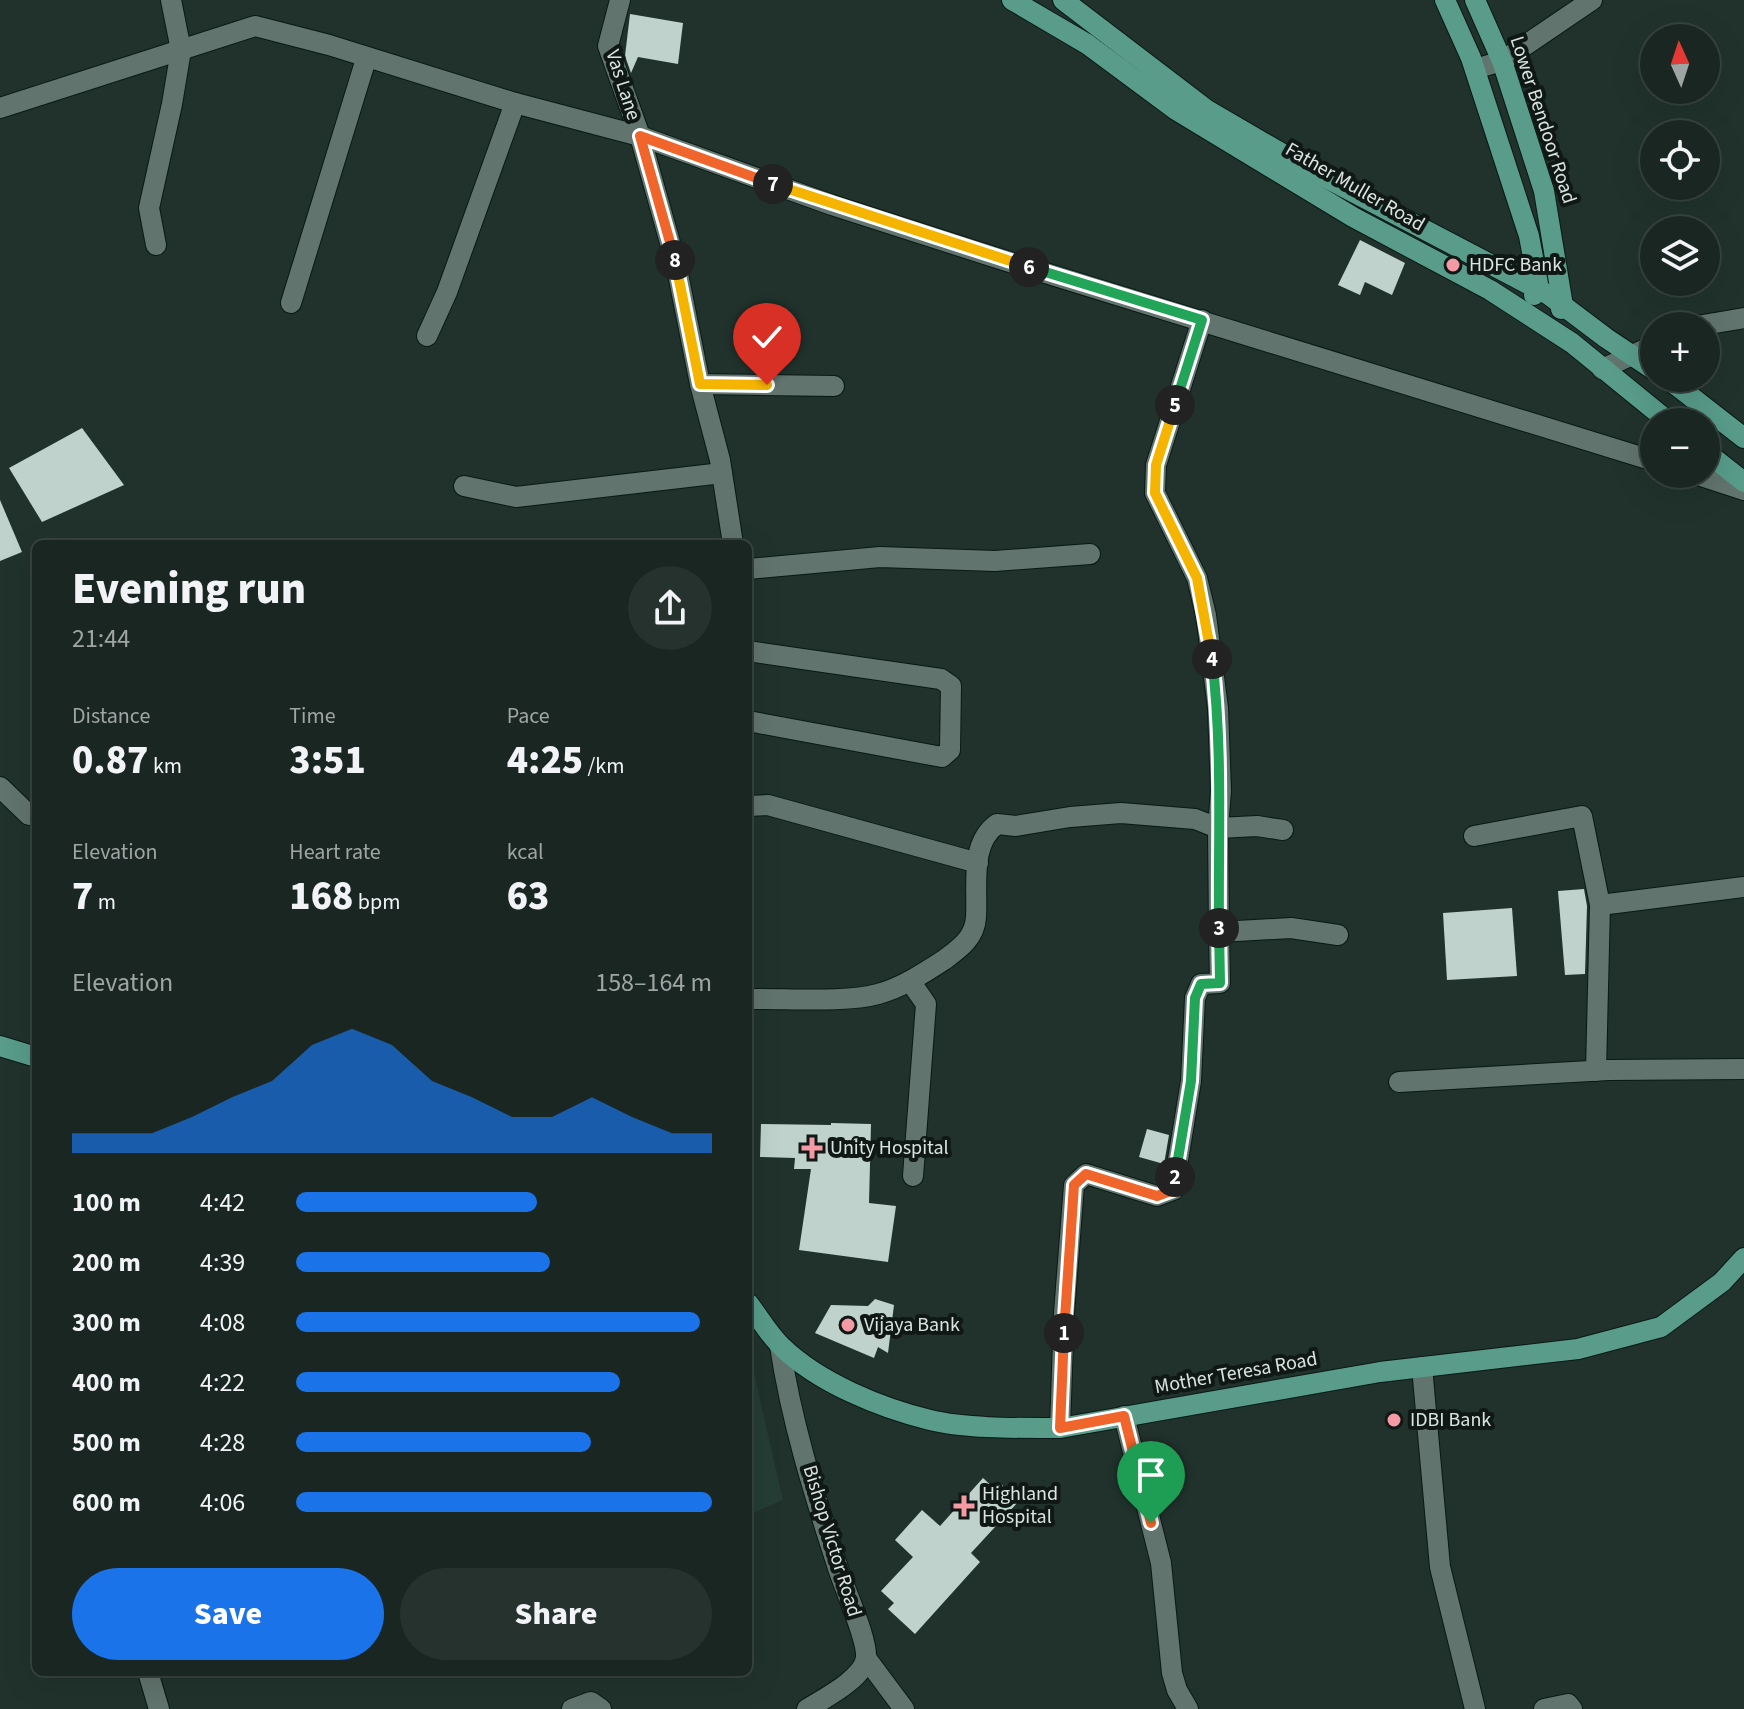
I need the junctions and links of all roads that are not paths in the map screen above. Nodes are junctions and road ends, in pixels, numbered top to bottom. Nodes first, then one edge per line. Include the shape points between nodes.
1 (171, 0) edge
2 (620, 0) edge
3 (1012, 0) edge
4 (1063, 0) edge
5 (1445, 0) edge
6 (1475, 0) edge
7 (1592, 0) edge
8 (181, 50) junction
9 (366, 59) junction
10 (1502, 61) junction
11 (1475, 69) junction
12 (515, 103) junction
13 (0, 108) edge
14 (640, 136) junction
15 (156, 245) dead end
16 (1539, 289) junction
17 (291, 303) dead end
18 (1563, 306) junction
19 (1523, 312) junction
20 (1744, 318) edge
21 (1202, 320) junction
22 (1720, 322) edge
23 (1546, 326) junction
24 (427, 336) dead end
25 (1640, 351) edge
26 (1632, 355) junction
27 (1640, 360) edge
28 (1602, 369) junction
29 (700, 384) junction
30 (834, 386) dead end
31 (1685, 392) edge
32 (1651, 408) edge
33 (1744, 438) edge
34 (1640, 457) edge
35 (1720, 463) edge
36 (722, 473) junction
37 (1720, 482) edge
38 (1744, 482) edge
39 (464, 486) dead end
40 (1744, 490) edge
41 (732, 540) edge
42 (1090, 554) dead end
43 (752, 569) edge
44 (752, 652) edge
45 (752, 722) edge
46 (0, 787) edge
47 (752, 806) edge
48 (29, 815) dead end
49 (1218, 828) junction
50 (1283, 830) dead end
51 (1474, 836) dead end
52 (978, 863) junction
53 (1744, 887) edge
54 (1600, 905) junction
55 (1219, 932) junction
56 (1338, 935) dead end
57 (910, 981) junction
58 (752, 999) edge
59 (0, 1046) edge
60 (32, 1056) edge
61 (1744, 1069) edge
62 (1596, 1071) junction
63 (1399, 1082) dead end
64 (913, 1176) dead end
65 (1744, 1258) edge
66 (752, 1308) edge
67 (780, 1346) junction
68 (1422, 1367) junction
69 (1124, 1416) junction
70 (1060, 1428) junction
71 (866, 1658) junction
72 (149, 1676) edge
73 (159, 1709) edge
74 (572, 1709) edge
75 (601, 1709) edge
76 (807, 1709) edge
77 (904, 1709) edge
78 (1188, 1709) edge
79 (1475, 1709) edge
80 (1544, 1709) edge
81 (1572, 1709) edge

1 - 8 street
2 - 14 street, Vas Lane via 608,46
3 - 19 main road, Father Muller Road via 1087,44 1176,110
4 - 16 main road via 1207,110
5 - 11 main road
6 - 10 main road, Lower Bendoor Road
7 - 10 street
8 - 9 street via 255,26
8 - 13 street
8 - 15 street via 149,208
9 - 12 street
9 - 17 street
10 - 11 street
10 - 18 main road, Lower Bendoor Road via 1544,191
11 - 16 main road via 1529,236
12 - 14 street
12 - 24 street
14 - 21 street via 832,205
14 - 29 street, Vas Lane via 676,264
16 - 18 main road
16 - 19 main road
18 - 23 main road
18 - 26 main road
19 - 23 main road, Father Muller Road
20 - 22 street
21 - 34 street
21 - 49 street via 1156,465 1155,493 1197,578 1206,615 1218,708
23 - 28 main road, Father Muller Road
25 - 26 street
26 - 27 main road
26 - 28 street
28 - 32 main road, Father Muller Road
29 - 30 street
29 - 36 street, Vas Lane
31 - 33 main road
35 - 38 main road
36 - 39 street via 516,497
36 - 41 street, Vas Lane
37 - 40 street
42 - 43 street via 995,561 880,557
44 - 45 street via 941,679 951,686 950,750 942,757
46 - 48 street
47 - 52 street via 768,805
49 - 50 street
49 - 52 street via 1195,819 1121,813 997,824 983,839
49 - 55 street
51 - 54 street via 1582,816
52 - 57 street via 976,920 970,937
53 - 54 street
54 - 62 street
55 - 56 street via 1291,928
55 - 70 street via 1220,983 1201,984 1195,998 1191,1081 1173,1190 1157,1196 1086,1174 1074,1185
57 - 58 street via 871,996
57 - 64 street via 926,1004
59 - 60 main road
61 - 62 street
62 - 63 street
65 - 68 main road, Mother Teresa Road via 1722,1282 1661,1327 1578,1349
66 - 67 main road, Mother Teresa Road
67 - 70 main road, Mother Teresa Road via 819,1378 932,1421
67 - 71 street, Bishop Victor Road via 820,1513
68 - 69 main road, Mother Teresa Road
68 - 79 street via 1440,1567
69 - 70 main road, Mother Teresa Road
69 - 78 street via 1161,1563 1172,1673
71 - 76 street via 860,1672
71 - 77 street
72 - 73 street
74 - 75 street via 591,1702
80 - 81 street via 1568,1704

